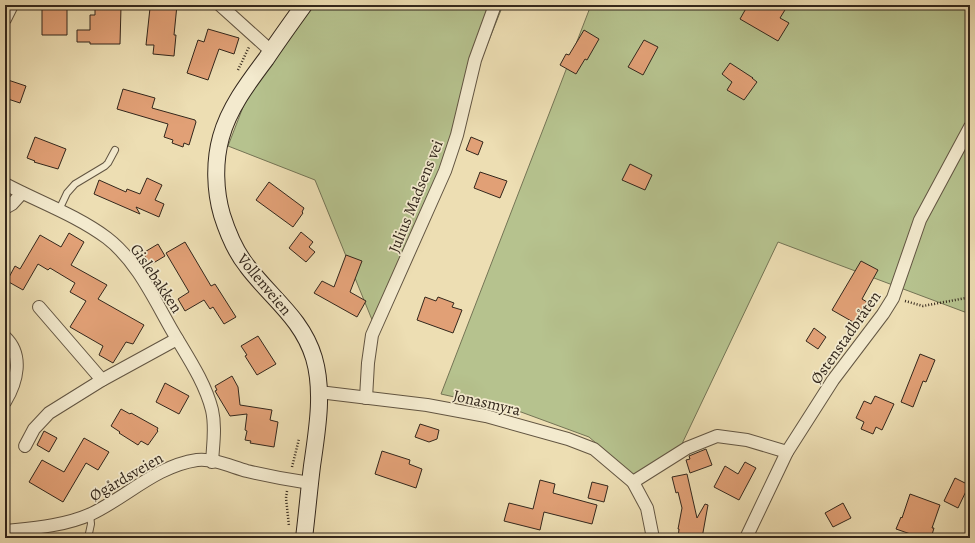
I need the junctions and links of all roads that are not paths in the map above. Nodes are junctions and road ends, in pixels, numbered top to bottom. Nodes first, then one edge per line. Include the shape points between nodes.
1 (12, 5) edge
2 (220, 5) edge
3 (304, 5) edge
4 (495, 5) edge
5 (5, 19) edge
6 (272, 51) junction
7 (970, 127) edge
8 (115, 150) dead end
9 (5, 184) edge
10 (22, 193) junction
11 (5, 208) edge
12 (59, 210) junction
13 (39, 307) dead end
14 (5, 337) edge
15 (177, 338) junction
16 (102, 380) junction
17 (319, 392) junction
18 (366, 398) junction
19 (5, 402) edge
20 (25, 446) dead end
21 (787, 452) junction
22 (212, 462) junction
23 (633, 482) junction
24 (310, 483) junction
25 (90, 514) junction
26 (5, 531) edge
27 (89, 537) edge
28 (304, 538) edge
29 (653, 538) edge
30 (746, 538) edge

1 - 5 street
2 - 6 street
3 - 6 main road, Vollenveien
4 - 18 street, Julius Madsens vei via 475,60 457,135 445,171 372,335
6 - 17 main road, Vollenveien via 239,98 223,131 217,160 216,183 227,231 237,251 256,277 292,316 305,336 316,365
7 - 21 street, Østenstadbråten via 920,220 893,298 833,380
8 - 12 lane via 105,166 71,188
9 - 10 street, Gislebakken
10 - 11 street
10 - 12 street, Gislebakken
12 - 15 street, Gislebakken via 94,229 120,249 143,280
13 - 16 street
14 - 19 street via 13,347 17,366 15,382
15 - 16 street, Gislebakken
15 - 22 street, Gislebakken via 207,395 212,411
16 - 20 street, Gislebakken via 49,413 34,429
17 - 18 street, Jonasmyra
17 - 24 main road, Vollenveien
18 - 23 street, Jonasmyra via 427,405 486,416 568,439 594,449
21 - 23 street via 747,440 717,436 687,448
21 - 30 street, Østenstadbråten
22 - 24 street, Øgårdsveien
22 - 25 street, Øgårdsveien via 198,460 162,470
23 - 29 street, Jonasmyra via 647,508
24 - 28 main road, Vollenveien
25 - 26 street, Øgårdsveien via 56,525
25 - 27 lane

